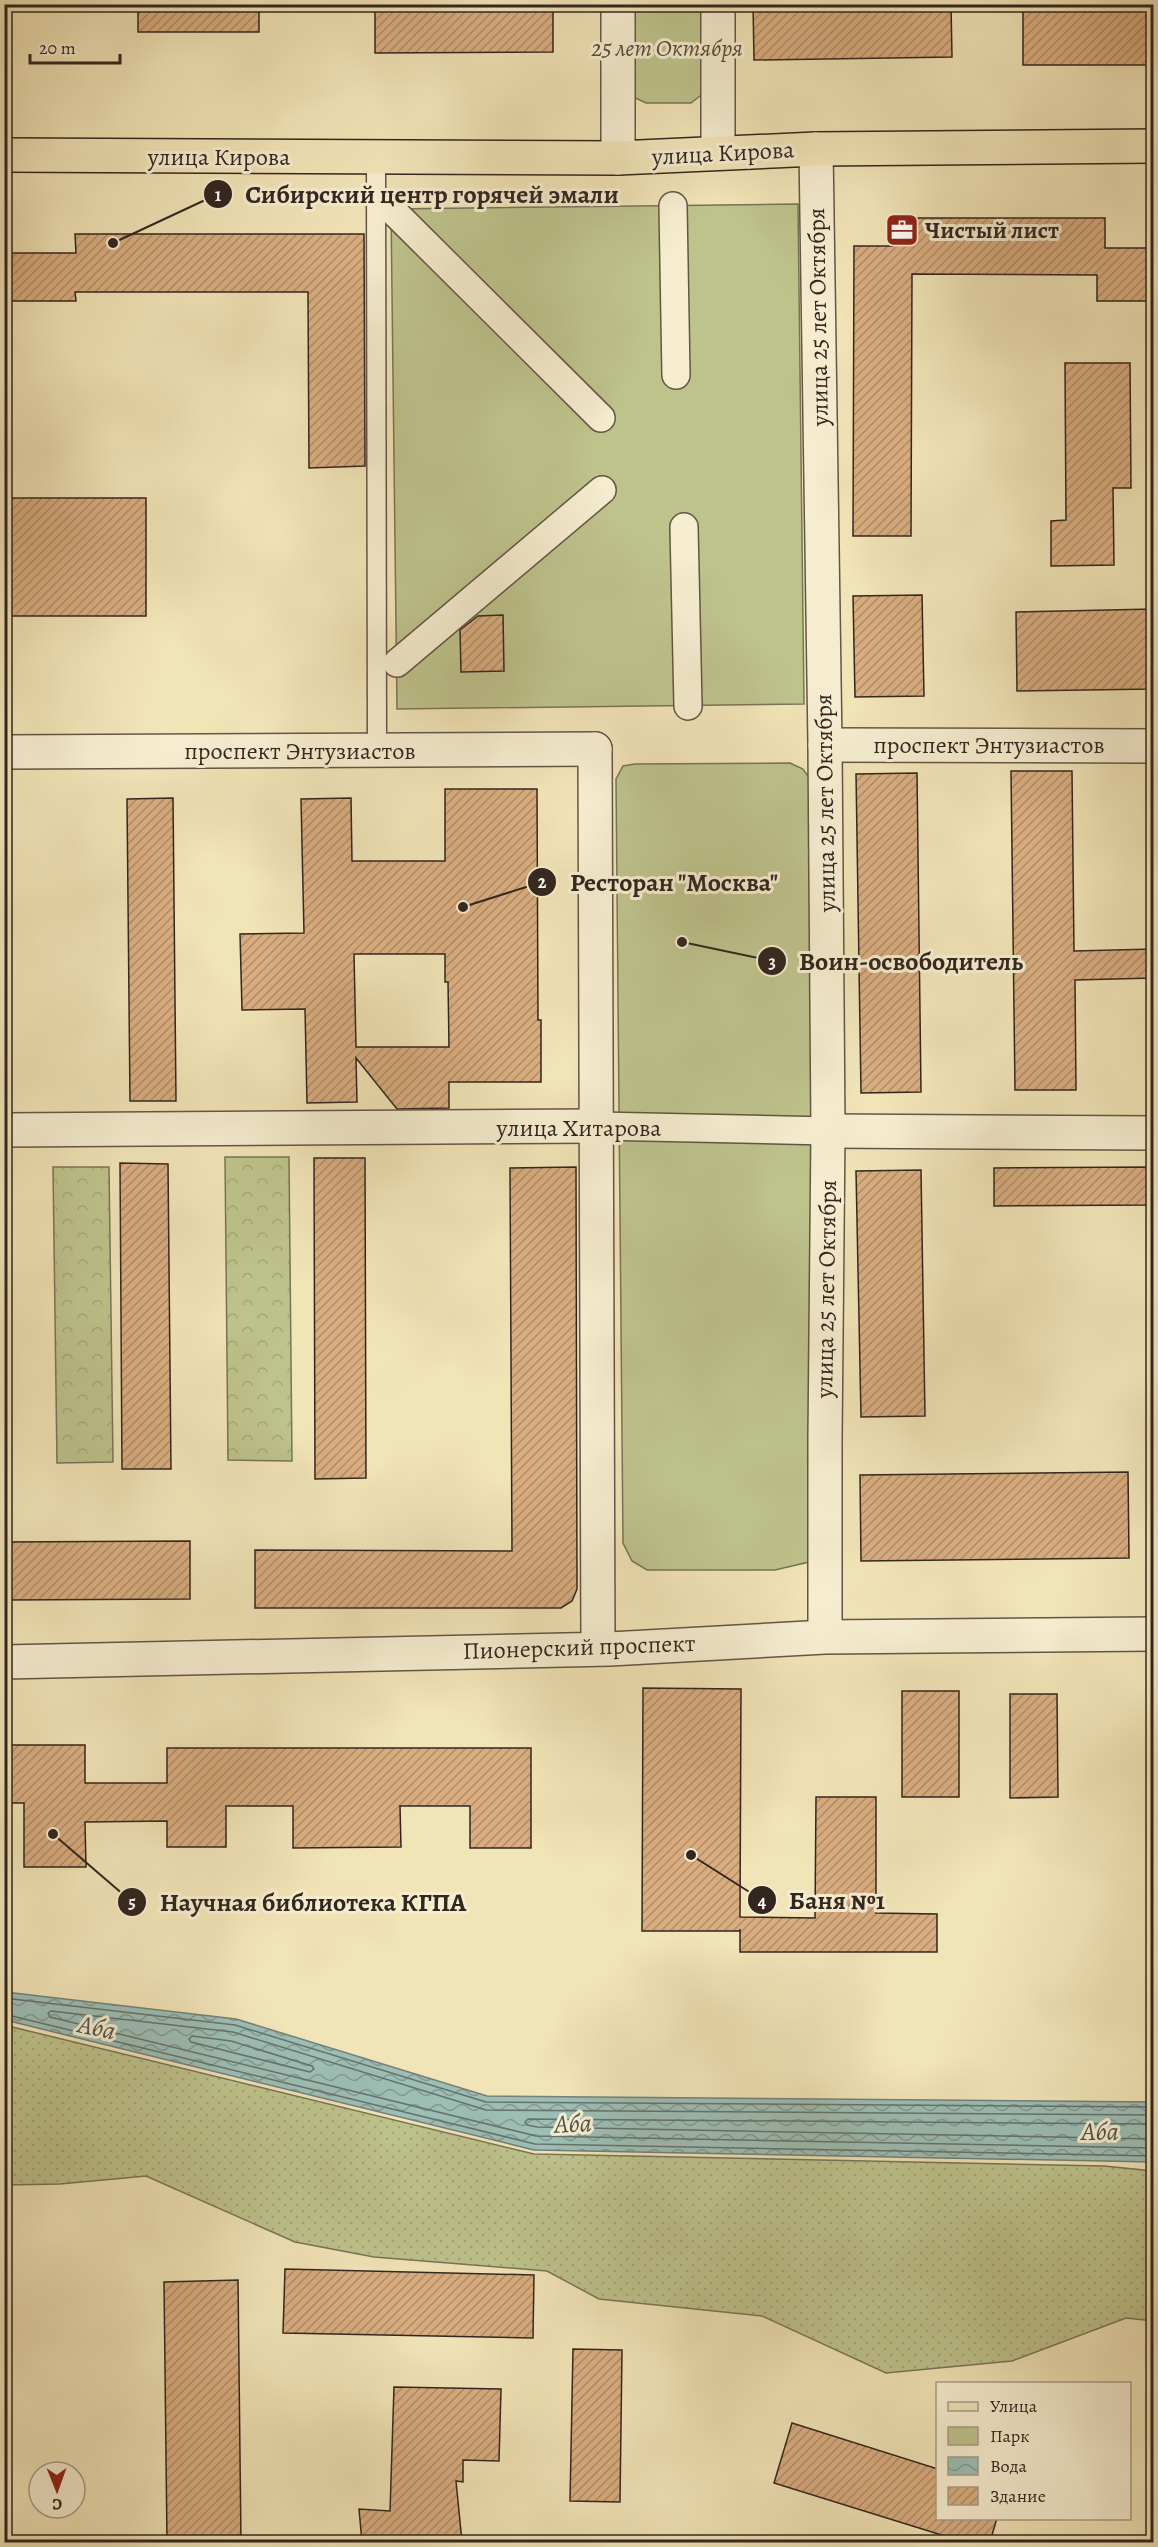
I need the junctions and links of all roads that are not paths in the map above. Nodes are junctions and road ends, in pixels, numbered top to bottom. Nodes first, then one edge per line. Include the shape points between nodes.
1 (618, 4) edge
2 (718, 4) edge
3 (1154, 146) edge
4 (816, 149) junction
5 (717, 152) junction
6 (4, 155) edge
7 (376, 158) junction
8 (618, 159) junction
9 (673, 206) dead end
10 (391, 209) dead end
11 (676, 375) dead end
12 (601, 418) dead end
13 (602, 490) dead end
14 (684, 527) dead end
15 (397, 663) dead end
16 (688, 706) dead end
17 (825, 745) junction
18 (1154, 746) edge
19 (4, 752) edge
20 (377, 752) junction
21 (598, 1126) junction
22 (4, 1130) edge
23 (828, 1131) junction
24 (1154, 1133) edge
25 (1154, 1634) edge
26 (825, 1637) junction
27 (598, 1649) junction
28 (4, 1662) edge

1 - 8 street
2 - 5 street
3 - 4 main road, улица Кирова
4 - 5 main road, улица Кирова
4 - 17 street, улица 25 лет Октября
5 - 8 main road, улица Кирова
6 - 7 main road, улица Кирова
7 - 8 main road, улица Кирова
7 - 20 lane
9 - 11 street
10 - 12 street
13 - 15 street
14 - 16 street
17 - 18 street, проспект Энтузиастов
17 - 23 street, улица 25 лет Октября
19 - 20 street, проспект Энтузиастов
20 - 21 street, проспект Энтузиастов via 595,749
21 - 22 street, улица Хитарова
21 - 23 street, улица Хитарова
21 - 27 street
23 - 24 street, улица Хитарова
23 - 26 street, улица 25 лет Октября
25 - 26 street, Пионерский проспект
26 - 27 street, Пионерский проспект
27 - 28 street, Пионерский проспект

